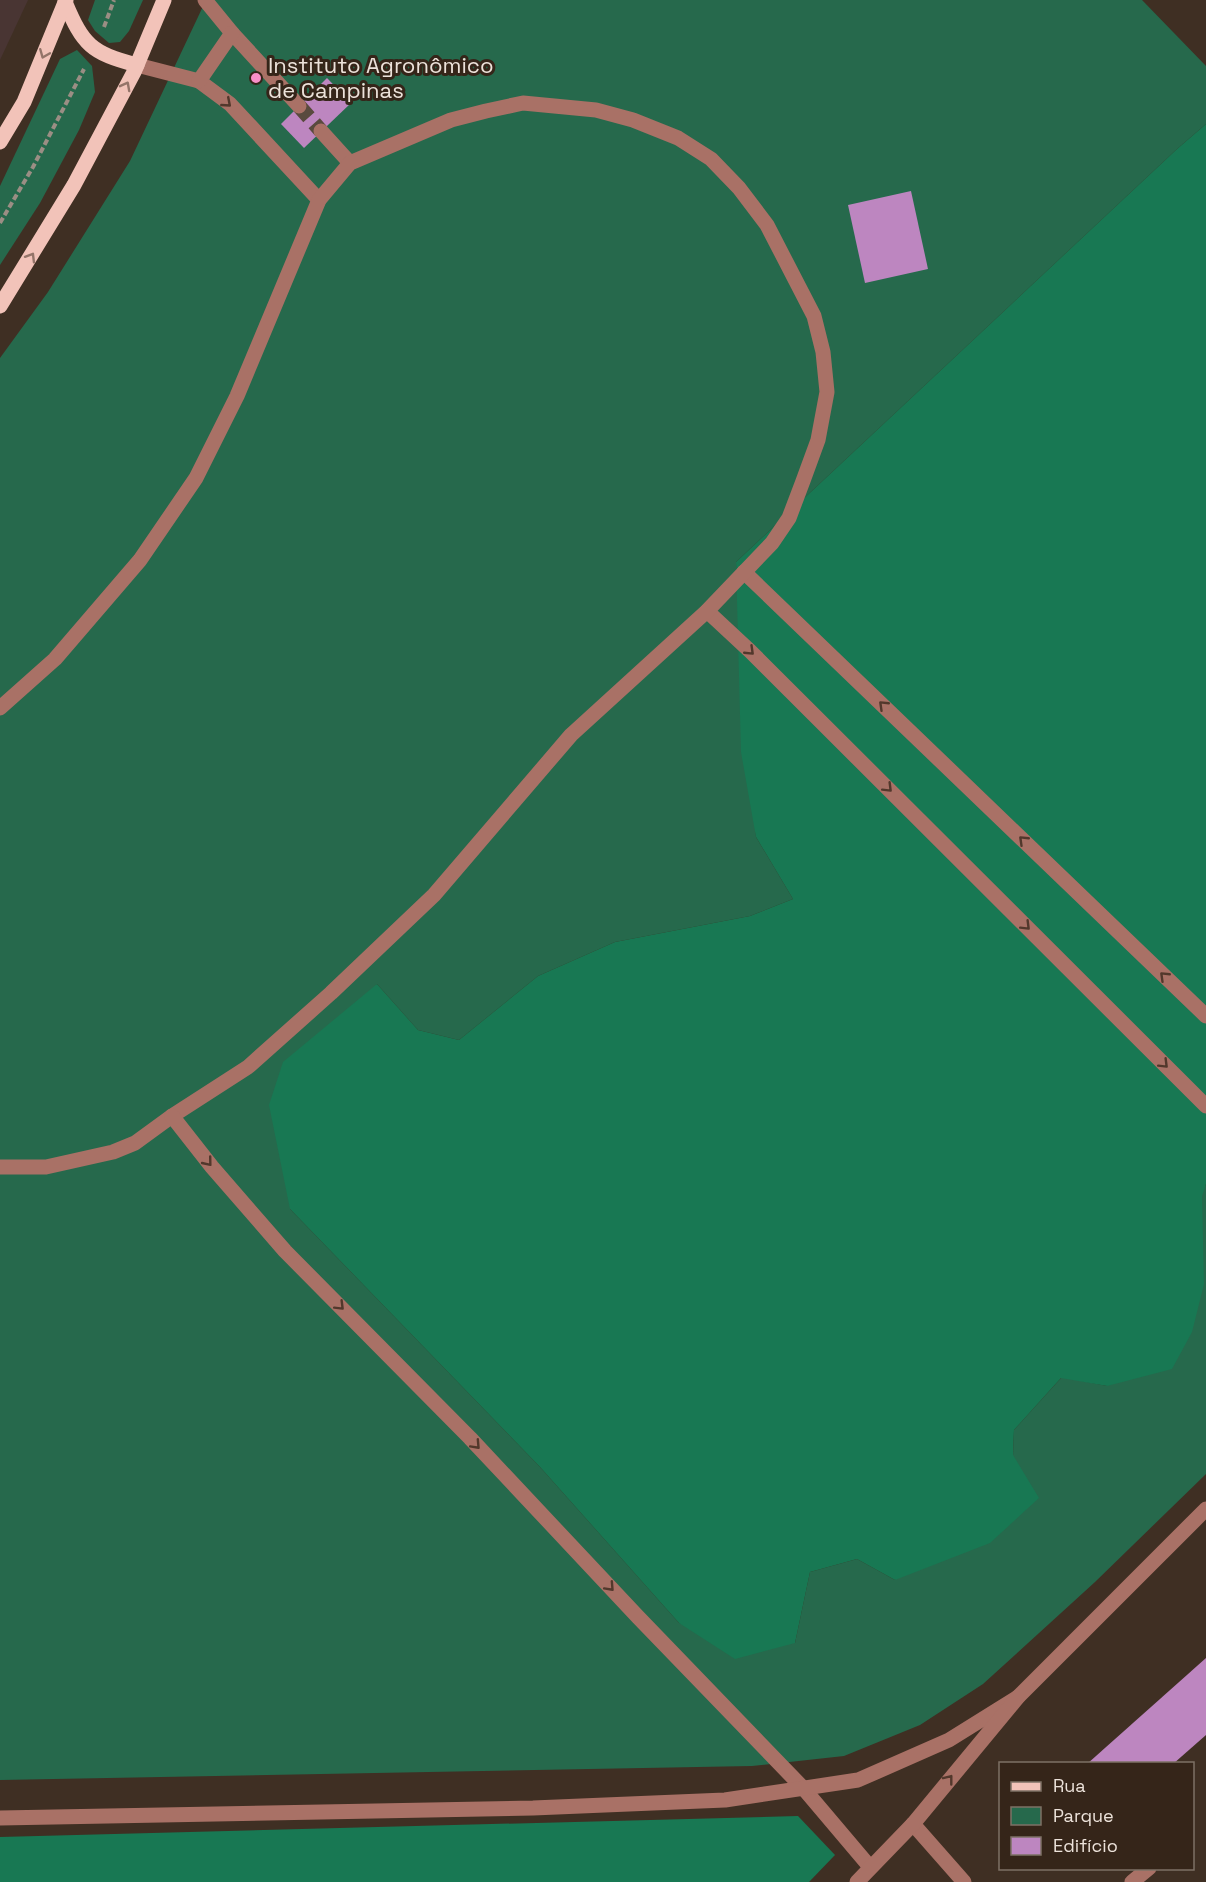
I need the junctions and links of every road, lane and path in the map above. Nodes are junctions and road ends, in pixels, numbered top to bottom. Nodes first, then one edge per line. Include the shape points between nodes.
1 (114, 0) edge
2 (164, 0) edge
3 (205, 0) edge
4 (65, 1) edge
5 (232, 33) junction
6 (94, 49) junction
7 (137, 64) junction
8 (199, 81) junction
9 (299, 106) tunnel mouth
10 (321, 131) tunnel mouth
11 (0, 142) edge
12 (350, 163) junction
13 (319, 200) junction
14 (0, 223) edge
15 (0, 306) edge
16 (744, 572) junction
17 (707, 611) junction
18 (0, 708) edge
19 (1206, 1016) edge
20 (1206, 1106) edge
21 (172, 1116) junction
22 (0, 1167) edge
23 (1206, 1509) edge
24 (1018, 1697) junction
25 (804, 1789) junction
26 (0, 1818) edge
27 (913, 1824) junction
28 (870, 1868) junction
29 (1148, 1870) edge
30 (857, 1882) edge
31 (964, 1882) edge
32 (1132, 1882) edge

1 - 6 path
2 - 7 main road
3 - 5 street
4 - 6 main road via 81,36
4 -> 11 main road via 24,102
5 - 8 street
5 - 9 street
6 - 7 main road
6 - 14 path
7 - 8 street
15 -> 7 main road via 74,185
8 -> 13 street via 230,104
10 - 12 street
12 - 13 street
12 - 16 street via 451,120 523,103 596,110 633,120 678,138 725,173 767,225 814,316 827,392 818,440 789,518
13 - 18 street via 237,396 195,478 140,560 55,659
16 - 17 street
19 -> 16 street
17 -> 20 street
17 - 21 street via 571,735 434,895 332,993 248,1067
21 - 22 street via 135,1143 113,1152 46,1167
21 -> 25 street via 285,1251 470,1438
23 - 24 street
24 - 25 street via 949,1740 907,1760 858,1780
27 -> 24 street
25 - 26 street via 725,1800 533,1808
25 - 28 street
27 - 28 street
27 - 31 street
28 - 30 street
29 - 32 street

